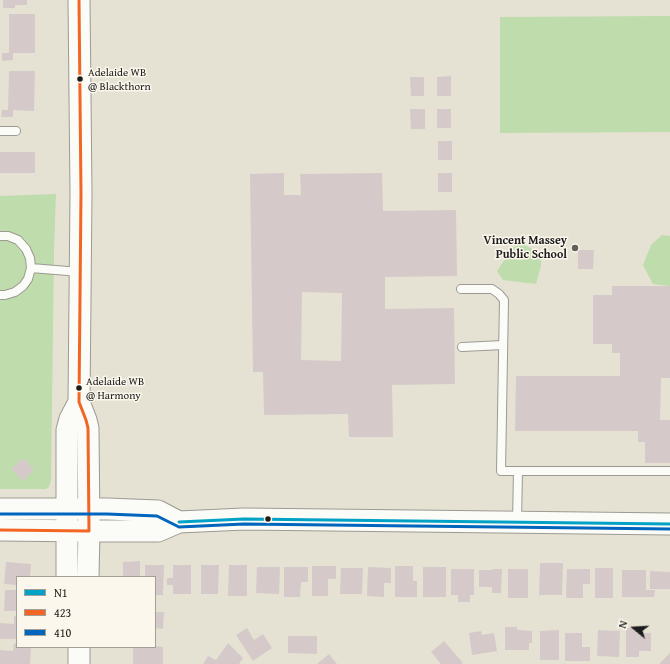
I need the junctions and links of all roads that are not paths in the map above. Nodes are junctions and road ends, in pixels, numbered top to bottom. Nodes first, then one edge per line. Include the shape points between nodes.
1 (79, 0) edge
2 (0, 131) edge
3 (16, 131) dead end
4 (0, 236) edge
5 (31, 268) junction
6 (80, 272) junction
7 (461, 289) dead end
8 (0, 295) edge
9 (503, 345) junction
10 (462, 347) dead end
11 (79, 402) junction
12 (518, 471) junction
13 (670, 471) edge
14 (0, 509) edge
15 (67, 509) junction
16 (88, 509) junction
17 (179, 522) junction
18 (517, 522) junction
19 (670, 524) edge
20 (0, 530) edge
21 (67, 531) junction
22 (89, 531) junction
23 (67, 576) edge
24 (88, 576) edge
25 (79, 648) edge
26 (79, 664) edge

1 - 6 main road
2 - 3 lane
4 - 5 lane via 18,240 26,249
5 - 6 lane
5 - 8 lane via 23,286 15,292
6 - 11 main road
7 - 9 lane via 492,289 504,300
9 - 10 lane
9 - 12 lane via 501,470
11 - 15 main road via 67,430
11 - 16 main road via 88,428
12 - 13 lane
12 - 18 lane
14 - 15 main road
15 - 16 main road
15 - 21 main road
16 - 17 main road via 158,511
16 - 22 main road
17 - 18 main road via 252,519
17 - 22 main road via 158,531
18 - 19 main road
20 - 21 main road
21 - 22 main road
21 - 23 main road
22 - 24 main road
25 - 26 main road

